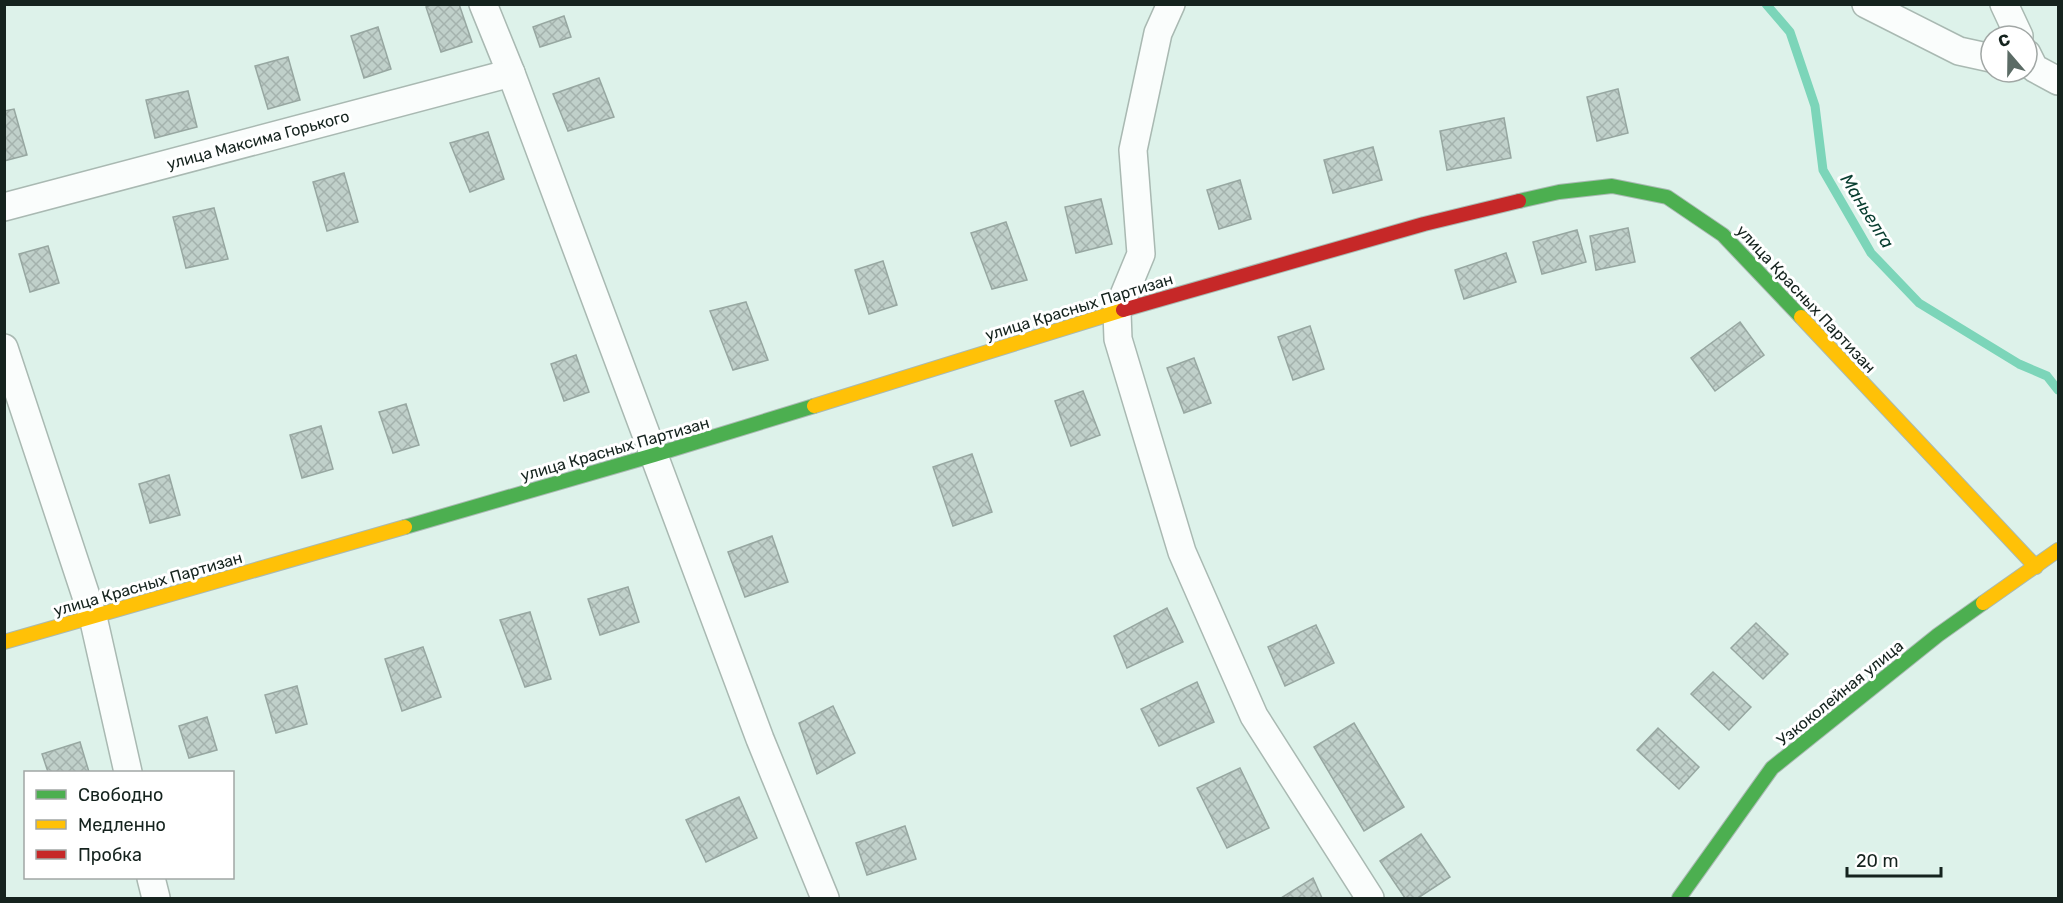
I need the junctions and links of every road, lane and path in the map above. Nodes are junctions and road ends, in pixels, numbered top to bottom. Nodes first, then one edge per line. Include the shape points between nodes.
1 (483, 4) edge
2 (1171, 4) edge
3 (1866, 4) edge
4 (2004, 4) edge
5 (2013, 24) edge
6 (1979, 55) edge
7 (2039, 69) edge
8 (511, 73) junction
9 (2058, 81) edge
10 (4, 207) edge
11 (1117, 312) junction
12 (4, 348) edge
13 (654, 455) junction
14 (2058, 550) edge
15 (2036, 567) junction
16 (93, 617) junction
17 (4, 642) edge
18 (128, 771) edge
19 (151, 879) edge
20 (156, 898) edge
21 (825, 898) edge
22 (1370, 898) edge
23 (1679, 898) edge

1 - 8 street
2 - 11 street via 1158,33 1133,150 1141,254
3 - 6 street via 1959,51
4 - 5 street
7 - 9 street
8 - 10 street, улица Максима Горького
8 - 13 street
11 - 13 street, улица Красных Партизан
11 - 15 street, улица Красных Партизан via 1424,224 1559,192 1612,186 1667,197 1723,235
11 - 22 street via 1118,339 1187,563 1254,716
12 - 16 street
13 - 16 street, улица Красных Партизан
13 - 21 street via 760,739
14 - 15 street, Узкоколейная улица
15 - 23 street, Узкоколейная улица via 1938,635 1772,768
16 - 17 street, улица Красных Партизан
16 - 18 street
19 - 20 street

